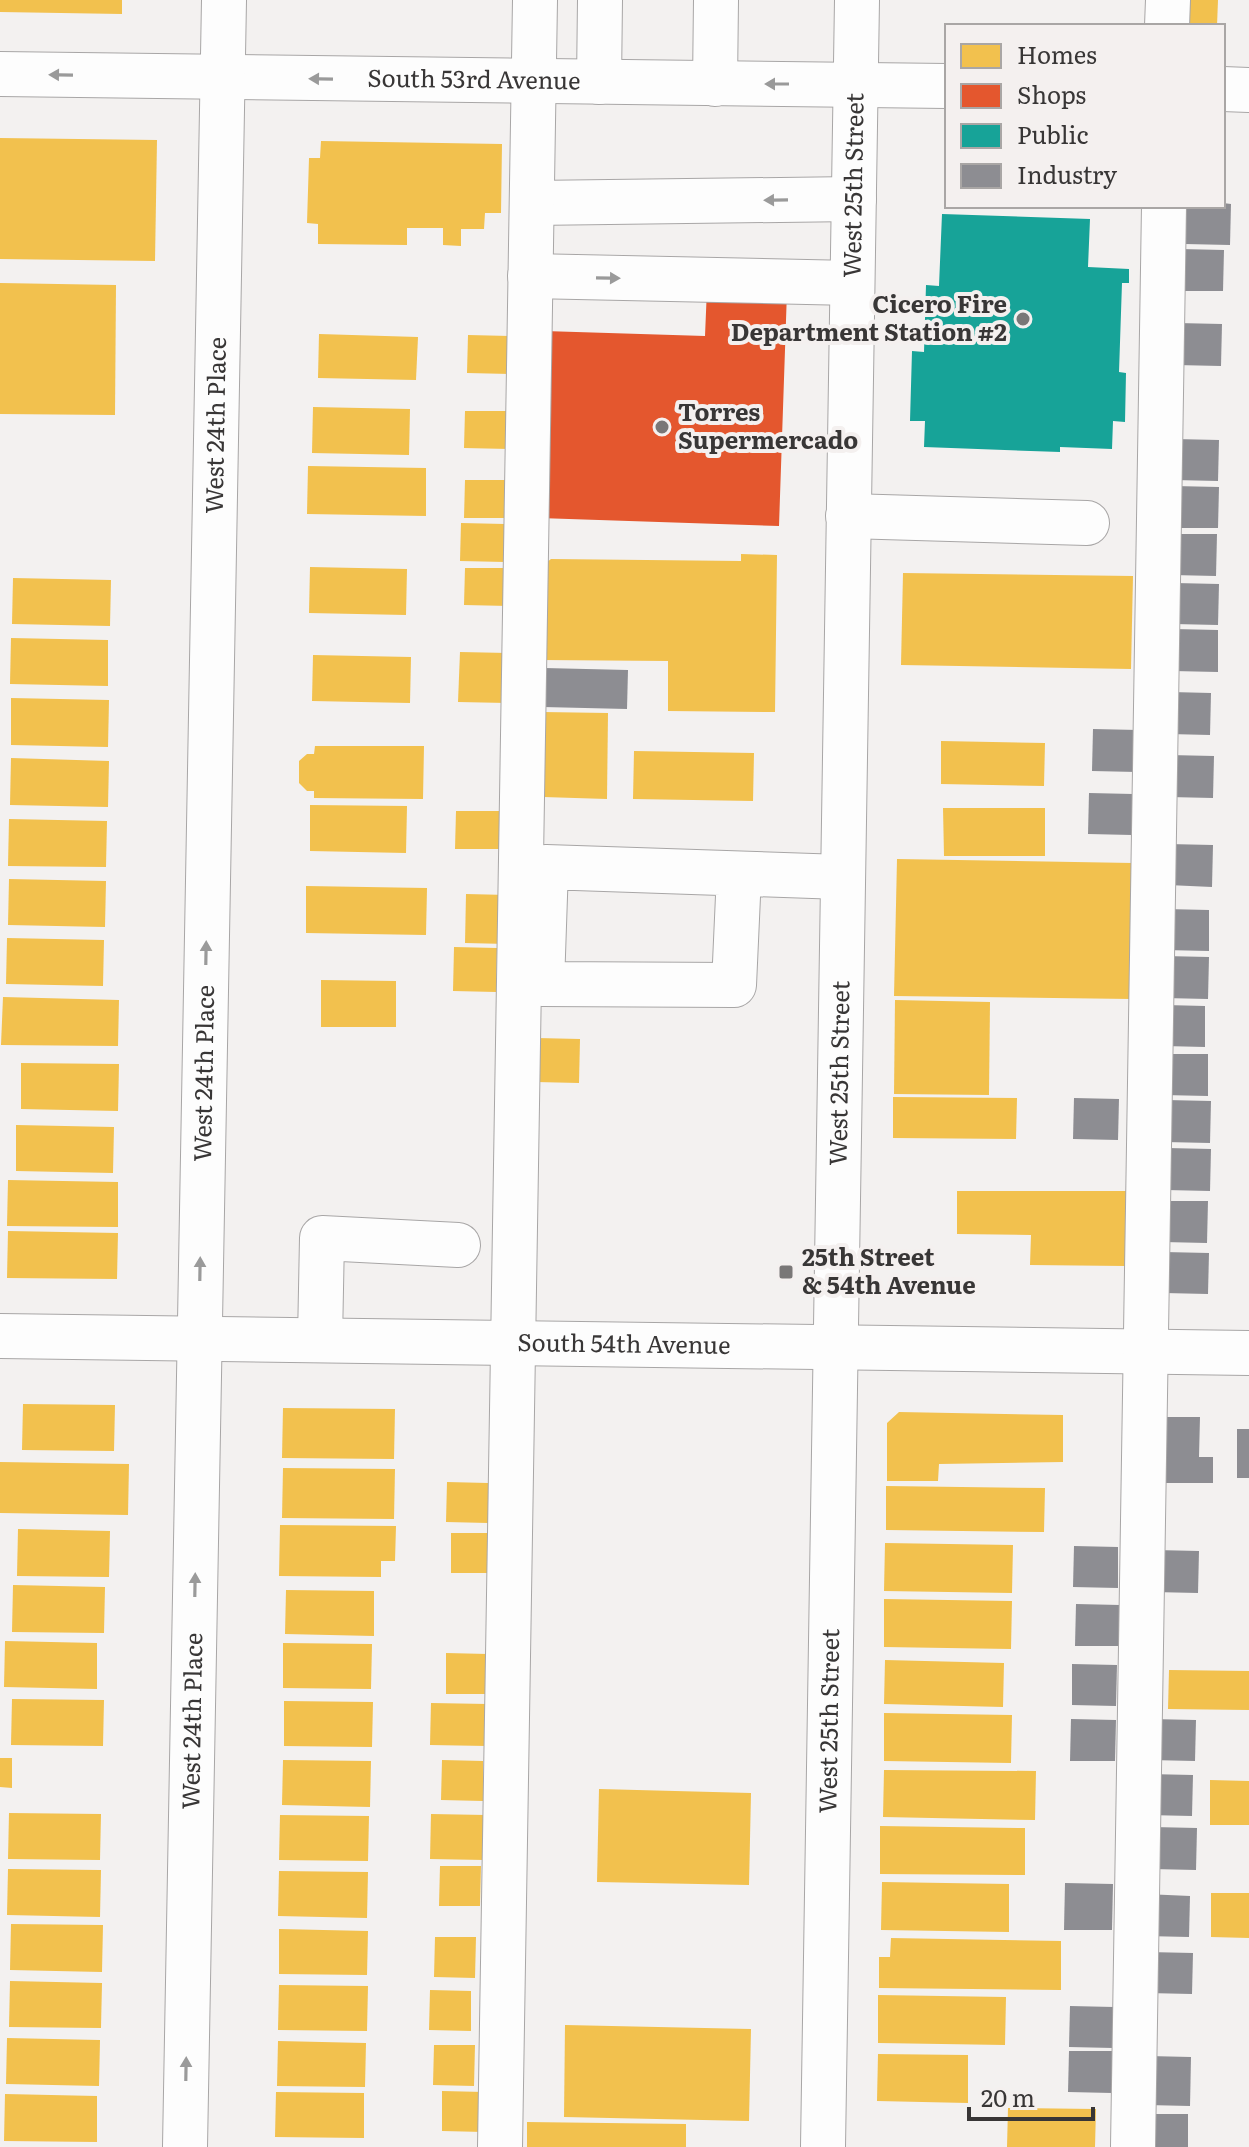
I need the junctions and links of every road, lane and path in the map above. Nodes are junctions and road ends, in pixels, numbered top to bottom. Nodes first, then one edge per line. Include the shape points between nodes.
1 (224, 0) edge
2 (535, 0) edge
3 (600, 0) edge
4 (716, 0) edge
5 (857, 0) edge
6 (1168, 0) edge
7 (1167, 24) edge
8 (0, 74) edge
9 (223, 77) junction
10 (534, 81) junction
11 (599, 82) junction
12 (715, 84) junction
13 (855, 85) junction
14 (945, 86) edge
15 (1225, 89) edge
16 (1249, 90) edge
17 (854, 199) junction
18 (532, 203) junction
19 (1164, 208) edge
20 (530, 276) junction
21 (852, 283) junction
22 (848, 516) junction
23 (1087, 523) dead end
24 (739, 874) junction
25 (842, 877) junction
26 (458, 1245) dead end
27 (0, 1336) edge
28 (200, 1338) junction
29 (320, 1340) junction
30 (513, 1343) junction
31 (836, 1348) junction
32 (1146, 1352) junction
33 (1249, 1353) edge
34 (185, 2147) edge
35 (500, 2147) edge
36 (823, 2147) edge
37 (1133, 2147) edge

1 - 9 street, West 24th Place
2 - 10 street
3 - 11 street
4 - 12 street
5 - 13 street, West 25th Street
6 - 7 street
9 -> 8 street, South 53rd Avenue
10 -> 9 street, South 53rd Avenue
28 -> 9 street, West 24th Place
10 - 11 street, South 53rd Avenue
10 - 18 street
11 - 12 street, South 53rd Avenue
13 -> 12 street, South 53rd Avenue
13 - 14 street, South 53rd Avenue
13 - 17 street, West 25th Street
15 - 16 street
17 -> 18 street
17 - 21 street, West 25th Street
18 - 20 street
19 - 32 street
20 -> 21 street
20 - 30 street
21 - 22 street, West 25th Street
22 - 23 street
22 - 25 street, West 25th Street
24 - 24 street via 734,985 542,984 546,867
24 - 25 street
25 - 31 street, West 25th Street
26 - 29 street via 322,1238
27 - 28 street, South 54th Avenue
28 - 29 street, South 54th Avenue
34 -> 28 street, West 24th Place
29 - 30 street, South 54th Avenue
30 - 31 street, South 54th Avenue
30 - 35 street
31 - 32 street, South 54th Avenue
31 - 36 street, West 25th Street
32 - 33 street, South 54th Avenue
32 - 37 street

